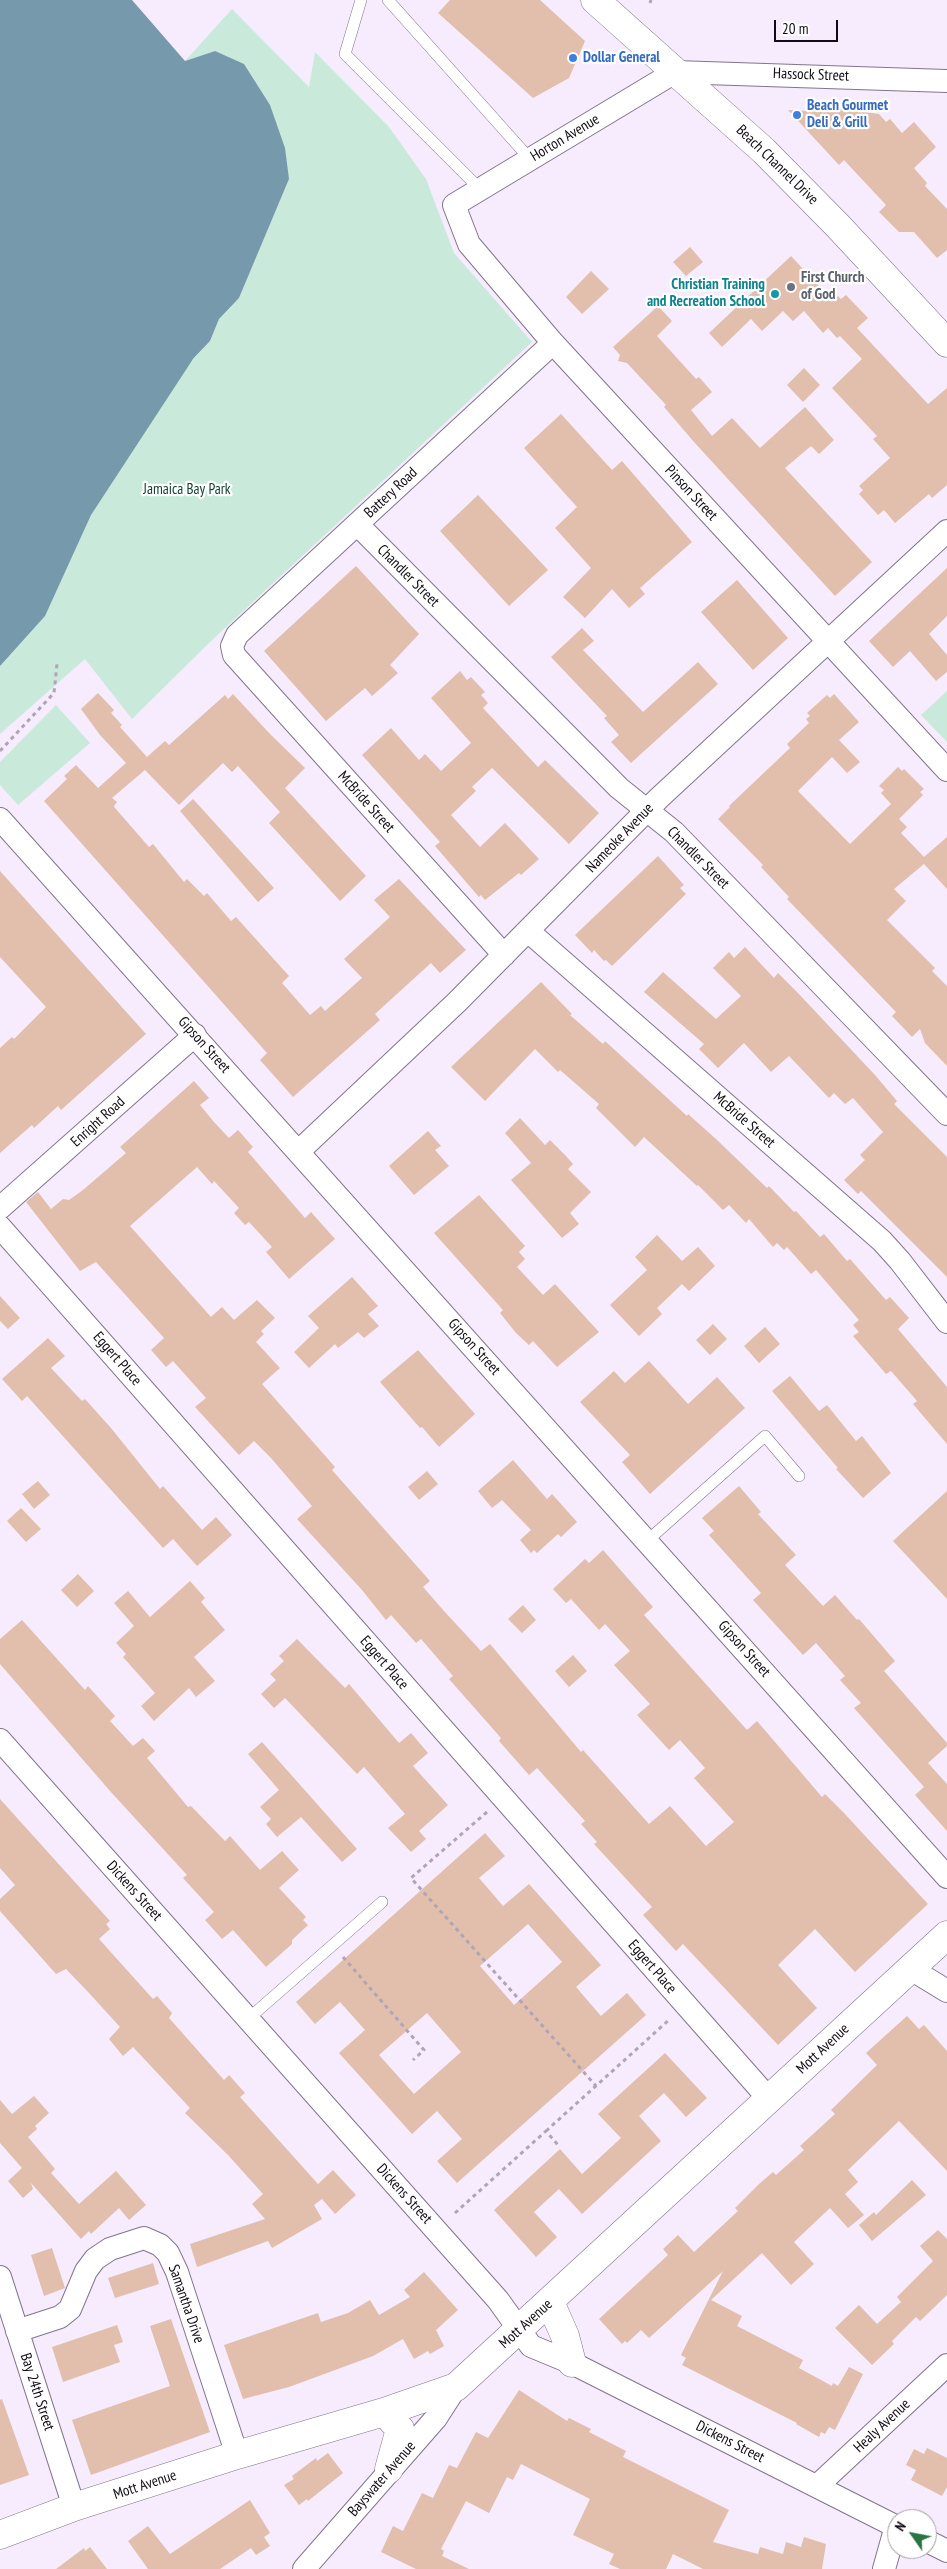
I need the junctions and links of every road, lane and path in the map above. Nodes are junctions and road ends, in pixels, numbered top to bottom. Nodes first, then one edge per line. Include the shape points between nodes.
1 (361, 0) edge
2 (388, 0) edge
3 (595, 0) edge
4 (675, 72) junction
5 (947, 80) edge
6 (530, 159) junction
7 (480, 189) junction
8 (454, 205) joint
9 (553, 343) junction
10 (947, 343) edge
11 (357, 524) junction
12 (947, 531) edge
13 (828, 641) junction
14 (232, 646) joint
15 (57, 664) dead end
16 (0, 751) edge
17 (947, 770) edge
18 (647, 810) junction
19 (0, 819) edge
20 (528, 931) junction
21 (504, 955) junction
22 (195, 1035) junction
23 (947, 1114) edge
24 (299, 1151) junction
25 (0, 1208) edge
26 (0, 1226) edge
27 (947, 1322) edge
28 (799, 1476) dead end
29 (647, 1541) junction
30 (0, 1740) edge
31 (490, 1810) dead end
32 (947, 1877) edge
33 (382, 1902) dead end
34 (947, 1935) edge
35 (332, 1946) junction
36 (911, 1969) junction
37 (947, 1991) edge
38 (673, 2016) dead end
39 (248, 2019) junction
40 (413, 2060) dead end
41 (596, 2086) junction
42 (769, 2099) junction
43 (546, 2131) junction
44 (558, 2145) dead end
45 (455, 2213) dead end
46 (0, 2277) edge
47 (550, 2302) junction
48 (519, 2329) junction
49 (17, 2331) junction
50 (572, 2363) junction
51 (947, 2365) edge
52 (456, 2387) junction
53 (384, 2412) junction
54 (237, 2455) junction
55 (389, 2470) junction
56 (816, 2486) junction
57 (74, 2507) junction
58 (887, 2521) edge
59 (0, 2535) edge
60 (304, 2569) edge

1 - 7 lane via 345,54
2 - 6 lane
3 - 4 street, Beach Channel Drive
4 - 5 street, Hassock Street
4 - 6 street, Horton Avenue
4 - 10 street, Beach Channel Drive via 764,151
6 - 7 street, Horton Avenue
7 - 8 street, Horton Avenue
8 - 9 street, Pinson Street via 469,244
9 - 11 street, Battery Road
9 - 13 street, Pinson Street
11 - 14 street, Battery Road via 237,635
11 - 18 street, Chandler Street via 619,788
12 - 13 street, Nameoke Avenue
13 - 17 street, Pinson Street
13 - 18 street, Nameoke Avenue
14 - 21 street, McBride Street via 234,655
15 - 16 path via 54,693
18 - 20 street, Nameoke Avenue
18 - 23 street, Chandler Street via 674,832
19 - 22 street, Gipson Street
20 - 21 street, Nameoke Avenue
20 - 27 street, McBride Street via 882,1241
21 - 24 street, Nameoke Avenue
22 - 24 street, Gipson Street
22 - 25 street, Enright Road
24 - 29 street, Gipson Street
26 - 42 street, Eggert Place
28 - 29 lane via 765,1436
29 - 32 street, Gipson Street
30 - 39 street, Dickens Street
31 - 41 path via 411,1878
33 - 35 lane
34 - 36 street, Mott Avenue
35 - 39 lane
35 - 40 path via 424,2050
36 - 37 street
36 - 42 street, Mott Avenue
38 - 41 path
39 - 48 street, Dickens Street via 502,2305
41 - 43 path
42 - 47 street, Mott Avenue
43 - 44 path
43 - 45 path
46 - 49 street, Bay 24th Street
47 - 48 street, Mott Avenue
47 - 50 street via 565,2336
48 - 50 street, Dickens Street via 531,2346
48 - 52 street, Mott Avenue
49 - 54 street, Samantha Drive via 60,2317 70,2309 86,2271 110,2248 144,2238 160,2244 177,2272
49 - 57 street, Bay 24th Street
50 - 56 street, Dickens Street
51 - 56 street, Healy Avenue
52 - 53 street, Mott Avenue
52 - 55 street, Bayswater Avenue via 436,2418
53 - 54 street, Mott Avenue
53 - 55 street via 400,2429
54 - 57 street, Mott Avenue
55 - 60 street, Bayswater Avenue
56 - 58 street, Dickens Street
57 - 59 street, Mott Avenue

